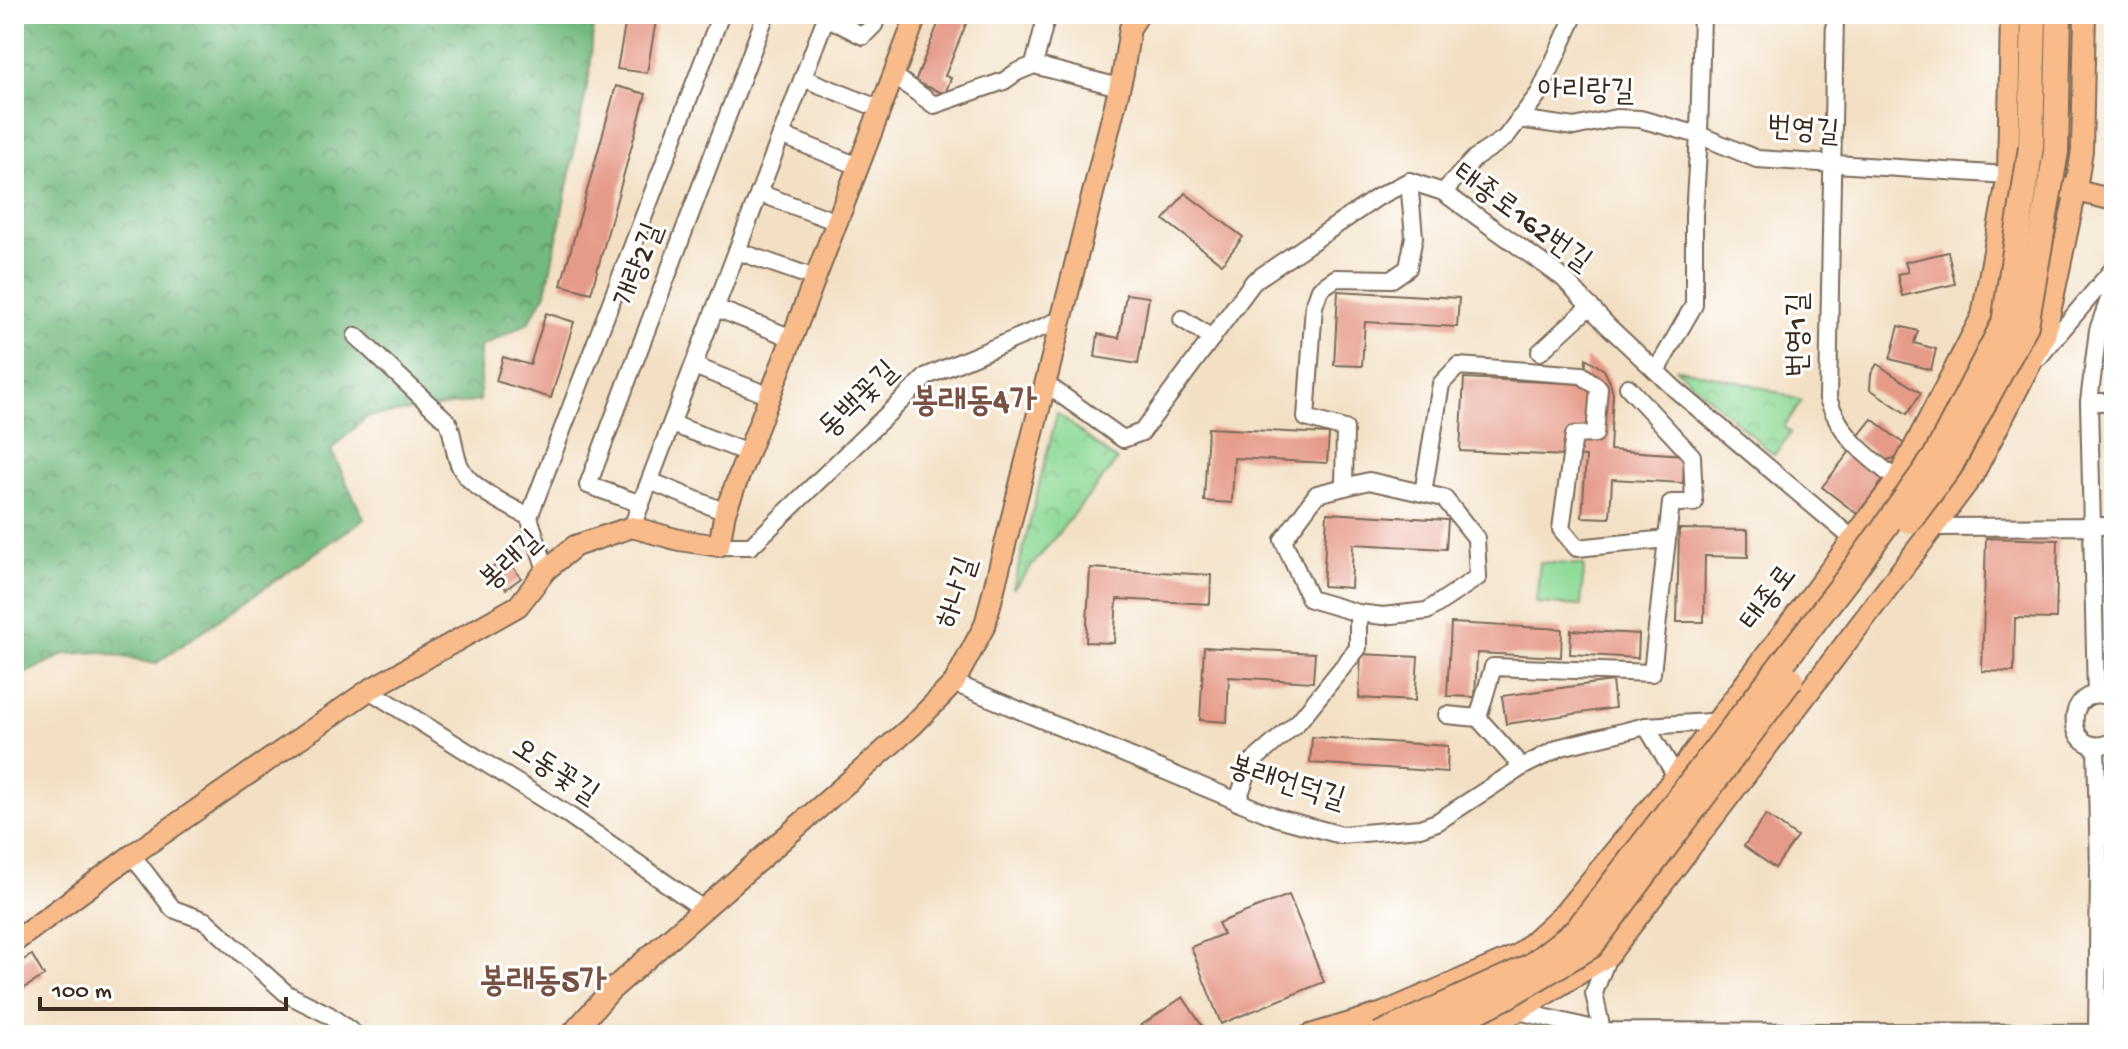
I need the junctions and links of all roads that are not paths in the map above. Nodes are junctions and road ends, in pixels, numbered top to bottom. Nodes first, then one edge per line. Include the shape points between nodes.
1 (721, 14) edge
2 (766, 14) edge
3 (878, 14) edge
4 (917, 14) edge
5 (1047, 14) edge
6 (1139, 14) edge
7 (1575, 14) edge
8 (1702, 14) edge
9 (1835, 14) edge
10 (2011, 14) edge
11 (2034, 14) edge
12 (2059, 14) edge
13 (2085, 14) edge
14 (1034, 65) junction
15 (893, 75) junction
16 (803, 78) junction
17 (1119, 87) junction
18 (880, 109) junction
19 (1519, 119) junction
20 (781, 135) junction
21 (1699, 135) junction
22 (1831, 163) junction
23 (858, 166) junction
24 (2008, 175) junction
25 (1409, 181) junction
26 (2076, 190) junction
27 (1443, 192) junction
28 (759, 193) junction
29 (2114, 200) edge
30 (837, 222) junction
31 (737, 251) junction
32 (2114, 268) edge
33 (815, 278) junction
34 (2114, 285) edge
35 (1986, 297) junction
36 (1590, 306) junction
37 (2051, 307) junction
38 (716, 308) junction
39 (1062, 319) junction
40 (1182, 319) dead end
41 (356, 336) dead end
42 (792, 338) junction
43 (1212, 338) junction
44 (1540, 352) dead end
45 (694, 366) junction
46 (2029, 366) junction
47 (1656, 371) junction
48 (1046, 384) junction
49 (1628, 387) dead end
50 (770, 396) junction
51 (2089, 402) junction
52 (2114, 402) edge
53 (672, 424) junction
54 (748, 453) junction
55 (1897, 480) junction
56 (650, 481) junction
57 (1344, 487) junction
58 (1423, 493) junction
59 (641, 504) junction
60 (725, 512) junction
61 (529, 517) junction
62 (2091, 526) junction
63 (2114, 526) edge
64 (632, 527) junction
65 (1933, 527) junction
66 (1667, 539) junction
67 (1853, 539) junction
68 (719, 546) junction
69 (546, 570) junction
70 (1358, 613) junction
71 (954, 683) junction
72 (369, 690) junction
73 (2096, 694) junction
74 (2114, 699) edge
75 (1447, 715) dead end
76 (1478, 718) junction
77 (1717, 720) junction
78 (1646, 726) junction
79 (1778, 730) junction
80 (2114, 741) edge
81 (2096, 746) junction
82 (1522, 767) junction
83 (1676, 776) junction
84 (1237, 802) junction
85 (132, 855) junction
86 (2107, 869) edge
87 (703, 909) junction
88 (14, 942) edge
89 (1608, 956) junction
90 (1441, 990) junction
91 (1518, 1011) junction
92 (1602, 1031) junction
93 (2106, 1033) edge
94 (356, 1035) edge
95 (571, 1035) edge
96 (1310, 1035) edge
97 (1379, 1035) edge
98 (1430, 1035) edge
99 (1470, 1035) edge

1 - 61 street
2 - 59 street, 개량2길 via 588,485
3 - 16 street via 863,36 826,17
4 - 15 main road
5 - 14 street
6 - 17 main road, 하나길 via 1130,28
7 - 19 street, 아리랑길 via 1540,92
8 - 21 street
9 - 22 street, 번영1길
10 - 24 main road, 태종로
11 - 97 highway, bridge via 2031,147 2004,323 1935,457 1577,930 1531,966
12 - 98 highway, bridge via 2056,152 2026,325 1949,468 1591,946
13 - 26 main road
14 - 15 street via 934,105
14 - 17 street
15 - 18 main road
16 - 18 street
16 - 20 street
17 - 39 main road, 하나길
18 - 23 main road
19 - 21 street, 아리랑길 via 1574,127 1640,119
19 - 27 street, 아리랑길 via 1505,138 1475,158
20 - 23 street
20 - 28 street
21 - 22 street, 번영길 via 1757,159
21 - 47 street via 1694,305
22 - 24 street, 번영길
22 - 55 street, 번영1길 via 1828,399 1851,442
23 - 30 main road
24 - 26 main road
24 - 35 main road, 태종로
25 - 27 street, 태종로162번길
25 - 43 street, 태종로162번길 via 1254,281
25 - 57 street via 1414,237 1408,268 1392,279 1336,278 1320,289 1314,306 1306,418 1345,429
26 - 29 main road
26 - 37 main road
27 - 36 street, 태종로162번길 via 1563,278
28 - 30 street
28 - 31 street
30 - 33 main road
31 - 33 street
31 - 38 street
32 - 46 street
33 - 42 main road
34 - 51 street via 2098,330
35 - 37 main road via 1997,288 2022,287 2042,292
35 - 55 main road, 태종로 via 1982,316
36 - 44 street
36 - 47 street, 태종로162번길
37 - 46 main road via 2045,336
38 - 42 street
38 - 45 street
39 - 48 main road, 하나길
39 - 68 street, 동백꽃길 via 927,376 751,546
40 - 43 street
41 - 61 street via 448,422 462,471 470,480
42 - 50 main road
43 - 48 street, 태종로162번길 via 1142,432 1123,439
45 - 50 street
45 - 53 street
46 - 65 main road via 1972,477
47 - 67 street, 태종로162번길
48 - 71 main road, 하나길 via 985,625
49 - 66 street via 1692,456 1694,503 1671,503
50 - 54 main road
51 - 52 street
51 - 62 street
53 - 54 street
53 - 56 street
54 - 60 main road
55 - 67 main road, 태종로
56 - 59 street
56 - 60 street
57 - 58 street via 1369,481
57 - 70 street via 1317,494 1283,540 1310,599
58 - 66 street via 1441,384 1458,366 1582,375 1599,388 1595,434 1574,435 1561,529 1577,548
58 - 70 street via 1444,498 1476,538 1478,577 1427,611
59 - 64 street
60 - 68 main road
61 - 69 street
62 - 63 street
62 - 65 street
62 - 73 street
64 - 68 main road
64 - 69 main road, 봉래길 via 575,546
65 - 79 main road
66 - 76 street via 1652,673 1493,667
67 - 77 main road, 태종로
69 - 72 main road, 봉래길 via 518,606
70 - 84 street via 1358,648 1299,721 1251,763
71 - 84 street, 봉래언덕길
71 - 87 main road, 하나길
72 - 85 main road, 봉래길
72 - 87 street, 오동꽃길 via 570,816
73 - 74 street
73 - 81 street via 2077,708 2074,724 2081,739
75 - 76 street
76 - 82 street
77 - 78 street, 봉래언덕길
77 - 79 street, 봉래언덕길
77 - 83 main road, 태종로
78 - 82 street, 봉래언덕길 via 1561,747
78 - 83 street
79 - 89 main road
80 - 81 street
81 - 86 street
82 - 84 street, 봉래언덕길 via 1463,807 1420,828 1341,835
83 - 90 main road, 태종로 via 1565,912 1518,955
85 - 88 main road, 봉래길
85 - 94 street via 173,909 206,921 287,994
86 - 93 street
87 - 95 main road, 하나길 via 610,991
89 - 91 main road
89 - 92 street via 1594,993
90 - 91 street
90 - 96 main road, 태종로
91 - 92 street
91 - 99 main road
92 - 93 street

